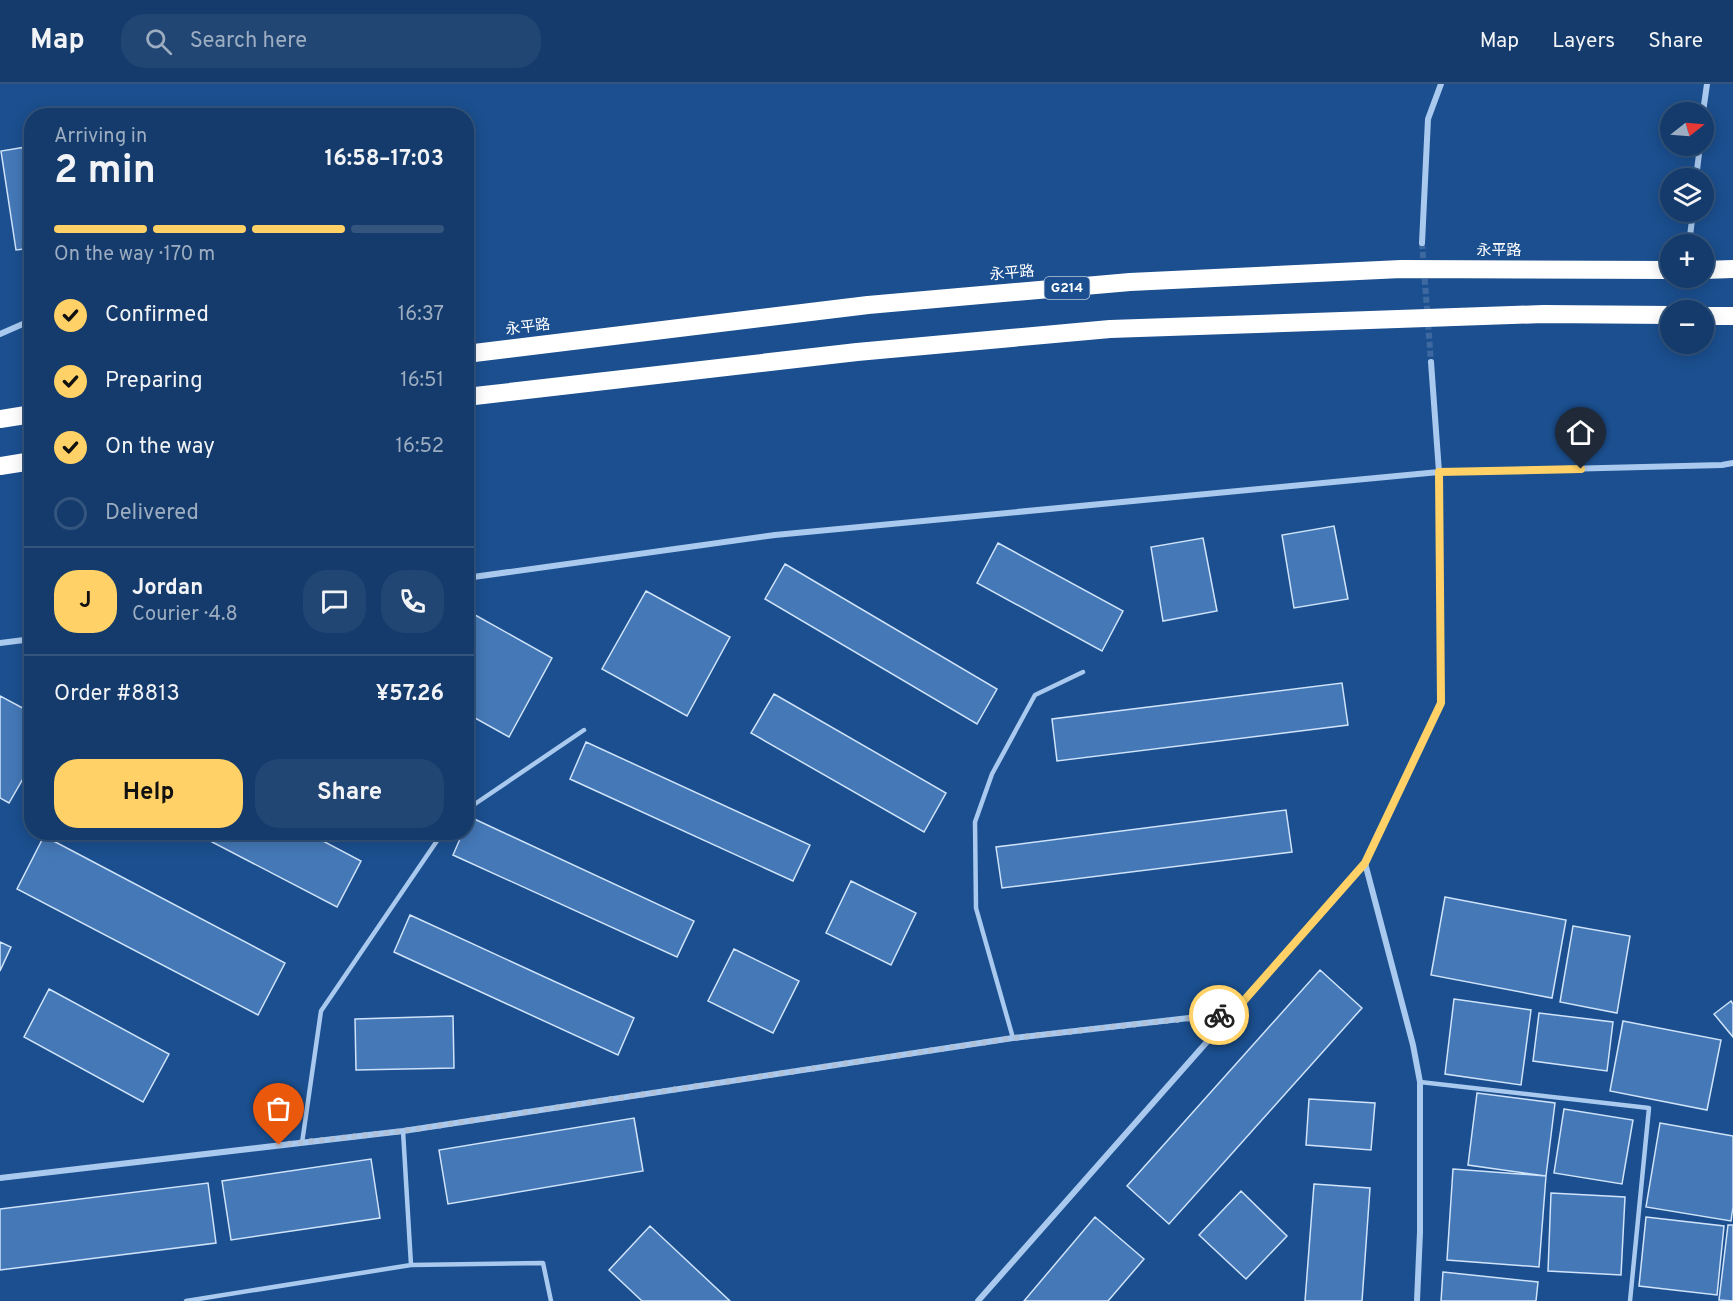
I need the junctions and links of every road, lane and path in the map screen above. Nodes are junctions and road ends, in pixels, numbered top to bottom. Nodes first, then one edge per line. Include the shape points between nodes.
1 (1441, 84) edge
2 (1707, 84) edge
3 (1704, 102) edge
4 (1422, 243) tunnel mouth
5 (1660, 270) edge
6 (1714, 270) edge
7 (1733, 270) edge
8 (1660, 315) edge
9 (1714, 316) edge
10 (1733, 316) edge
11 (24, 324) edge
12 (0, 334) edge
13 (474, 353) edge
14 (1431, 362) tunnel mouth
15 (474, 397) edge
16 (24, 415) edge
17 (0, 419) edge
18 (24, 462) edge
19 (1733, 463) edge
20 (0, 466) edge
21 (1439, 472) junction
22 (474, 577) edge
23 (24, 640) edge
24 (0, 643) edge
25 (1083, 672) dead end
26 (584, 730) dead end
27 (474, 805) edge
28 (438, 840) edge
29 (1365, 863) junction
30 (1233, 1013) junction
31 (1013, 1038) junction
32 (1420, 1082) junction
33 (403, 1131) junction
34 (302, 1143) junction
35 (0, 1178) edge
36 (411, 1265) junction
37 (186, 1301) edge
38 (551, 1301) edge
39 (978, 1301) edge
40 (1417, 1301) edge
41 (1630, 1301) edge

1 - 4 street via 1428,119
2 - 3 street
5 - 13 highway, 永平路 / G214 via 1401,269 1130,282 868,305
6 - 7 highway
8 - 15 highway via 1543,314 1110,329 857,352
9 - 10 highway
11 - 12 street
14 - 21 street
16 - 17 highway
18 - 20 highway
19 - 21 street
21 - 22 street via 775,535
21 - 29 street via 1441,703
23 - 24 street
25 - 31 lane via 1035,695 992,774 975,822 976,908
26 - 27 lane
28 - 34 lane via 321,1011
29 - 30 street
29 - 32 street
30 - 31 street
30 - 39 street
31 - 33 street
32 - 40 street
32 - 41 lane via 1649,1108
33 - 34 street
33 - 36 lane
34 - 35 street
36 - 37 lane
36 - 38 lane via 543,1263

